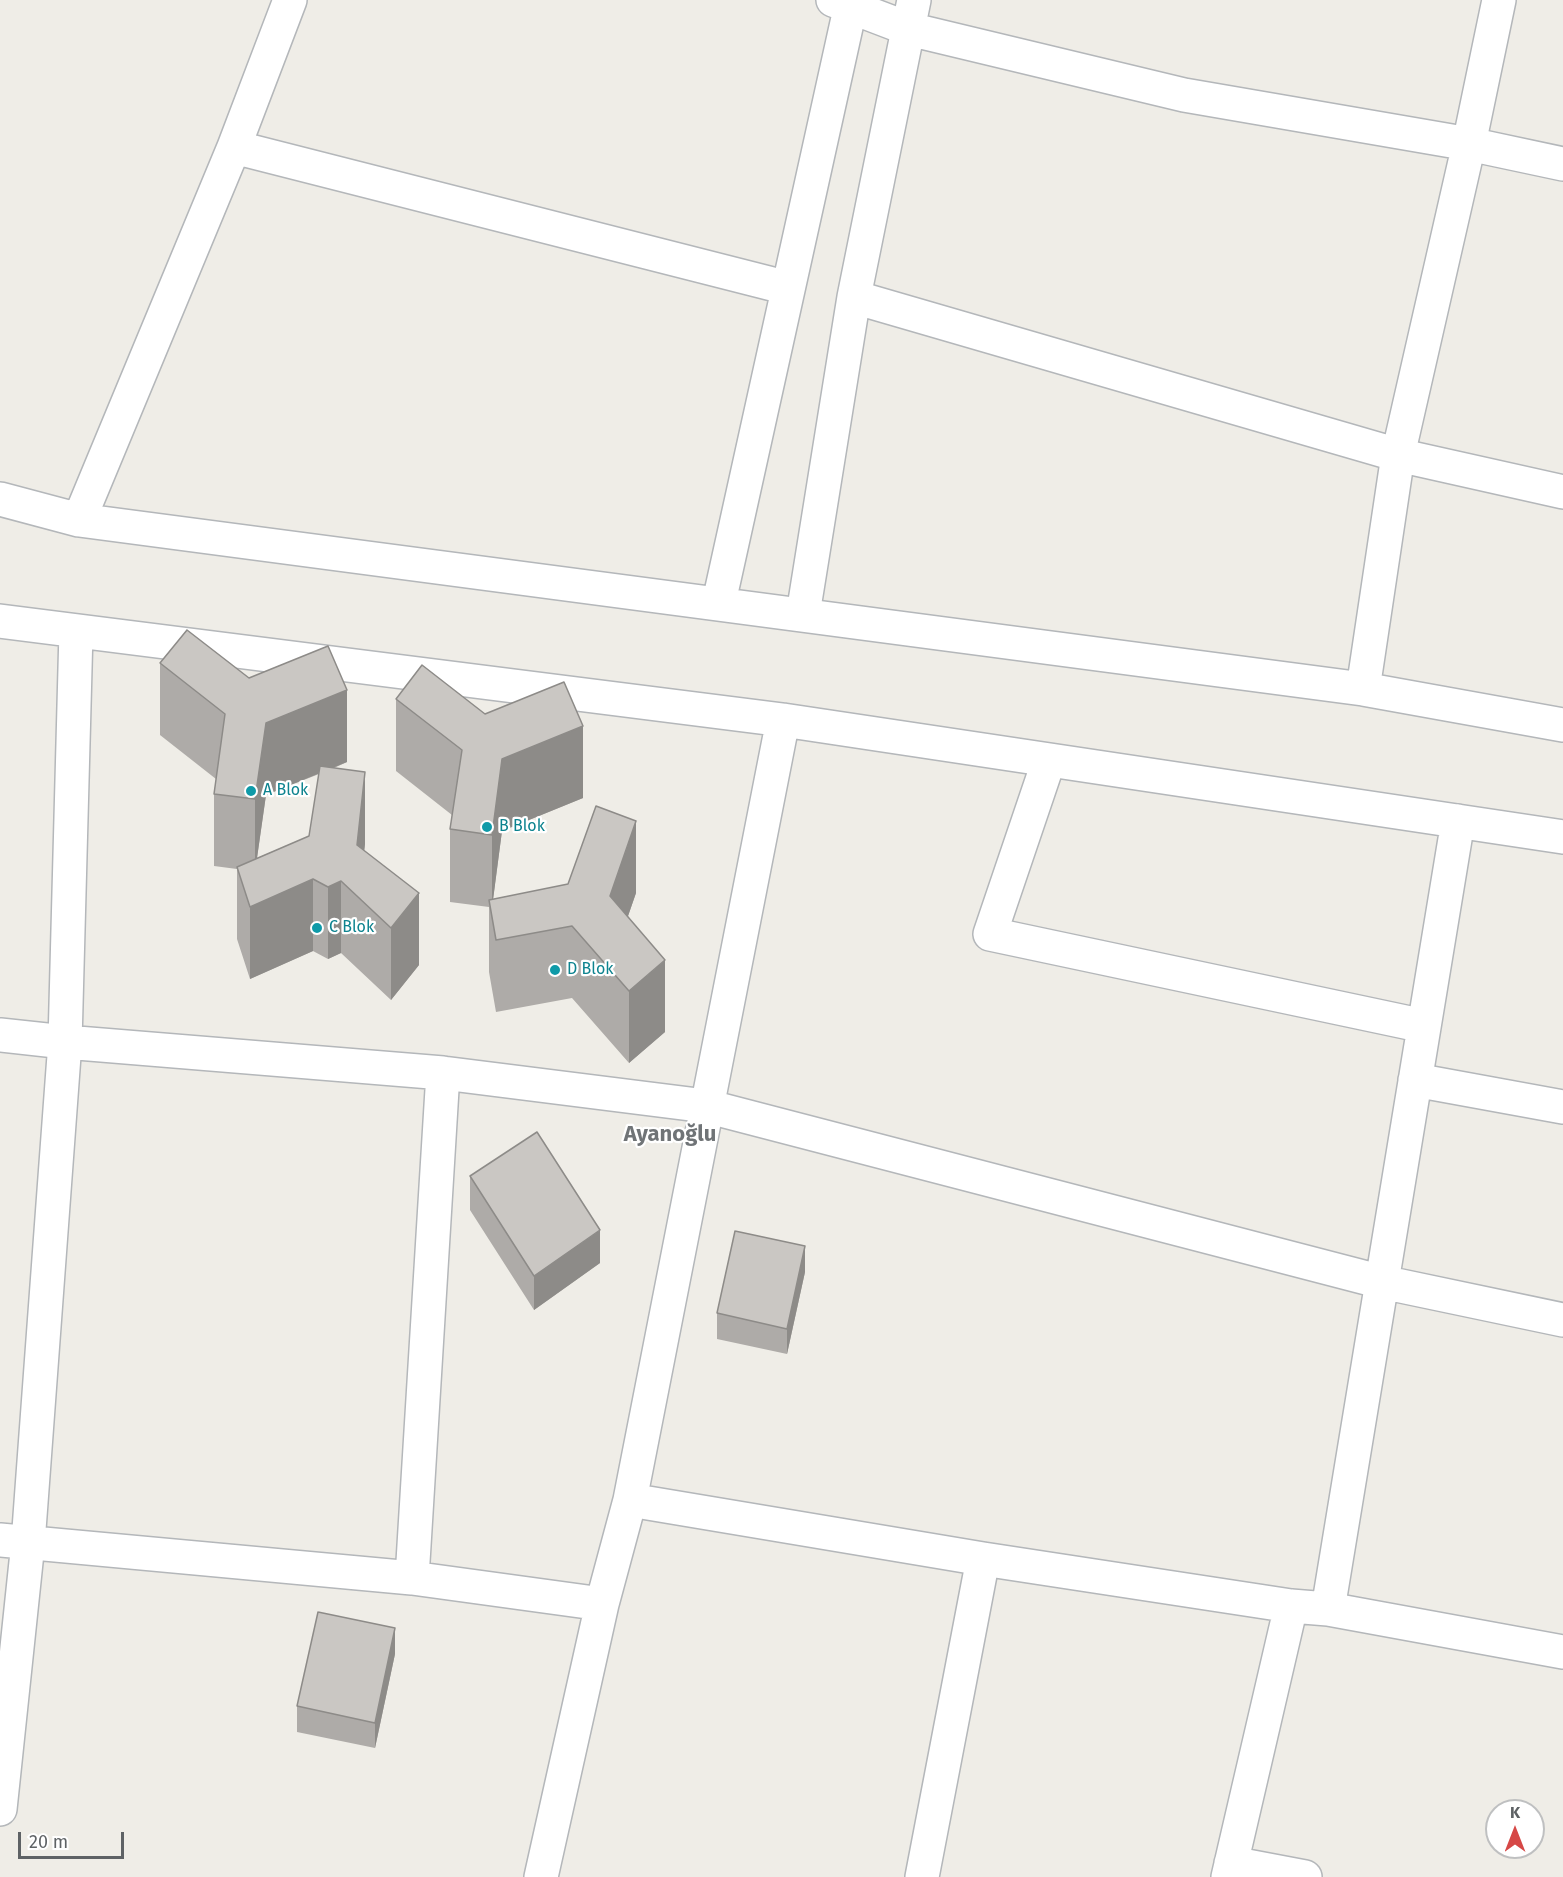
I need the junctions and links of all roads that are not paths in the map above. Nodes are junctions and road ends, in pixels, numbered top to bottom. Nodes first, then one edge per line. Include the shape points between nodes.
1 (290, 0) edge
2 (1499, 0) edge
3 (845, 2) edge
4 (911, 14) edge
5 (1470, 144) junction
6 (234, 147) junction
7 (1563, 164) edge
8 (788, 288) junction
9 (854, 297) junction
10 (1398, 455) junction
11 (1563, 492) edge
12 (0, 499) edge
13 (79, 520) junction
14 (718, 602) junction
15 (803, 614) junction
16 (0, 621) edge
17 (76, 631) junction
18 (1363, 688) junction
19 (783, 720) junction
20 (1563, 725) edge
21 (1049, 760) junction
22 (1458, 821) junction
23 (1563, 837) edge
24 (1425, 1026) junction
25 (0, 1035) edge
26 (65, 1042) junction
27 (443, 1073) junction
28 (1416, 1080) junction
29 (706, 1106) junction
30 (1563, 1107) edge
31 (1382, 1282) junction
32 (1563, 1320) edge
33 (630, 1500) junction
34 (14, 1541) edge
35 (983, 1559) junction
36 (412, 1578) junction
37 (603, 1604) junction
38 (1291, 1606) junction
39 (1328, 1610) junction
40 (1563, 1652) edge
41 (0, 1809) edge
42 (1230, 1870) edge
43 (541, 1877) edge
44 (922, 1877) edge
45 (1305, 1877) edge

1 - 6 street
2 - 5 street
3 - 4 street
3 - 8 street
4 - 5 street via 1184,95
4 - 9 street
5 - 7 street
5 - 10 street
6 - 8 street
6 - 13 street
8 - 14 street
9 - 10 street
9 - 15 street
10 - 11 street
10 - 18 street
12 - 13 street
13 - 14 street
14 - 15 street
15 - 18 street
16 - 17 street
17 - 19 street
17 - 26 street
18 - 20 street
19 - 21 street
19 - 29 street
21 - 22 street
21 - 24 street via 990,934
22 - 23 street
22 - 24 street
24 - 28 street
25 - 26 street
26 - 27 street
26 - 34 street
27 - 29 street
27 - 36 street
28 - 30 street
28 - 31 street
29 - 31 street
29 - 33 street
31 - 32 street
31 - 39 street
33 - 35 street
33 - 37 street
34 - 36 street
34 - 41 street
35 - 38 street
35 - 44 street
36 - 37 street
37 - 43 street
38 - 39 street
38 - 42 street
39 - 40 street
42 - 45 street

